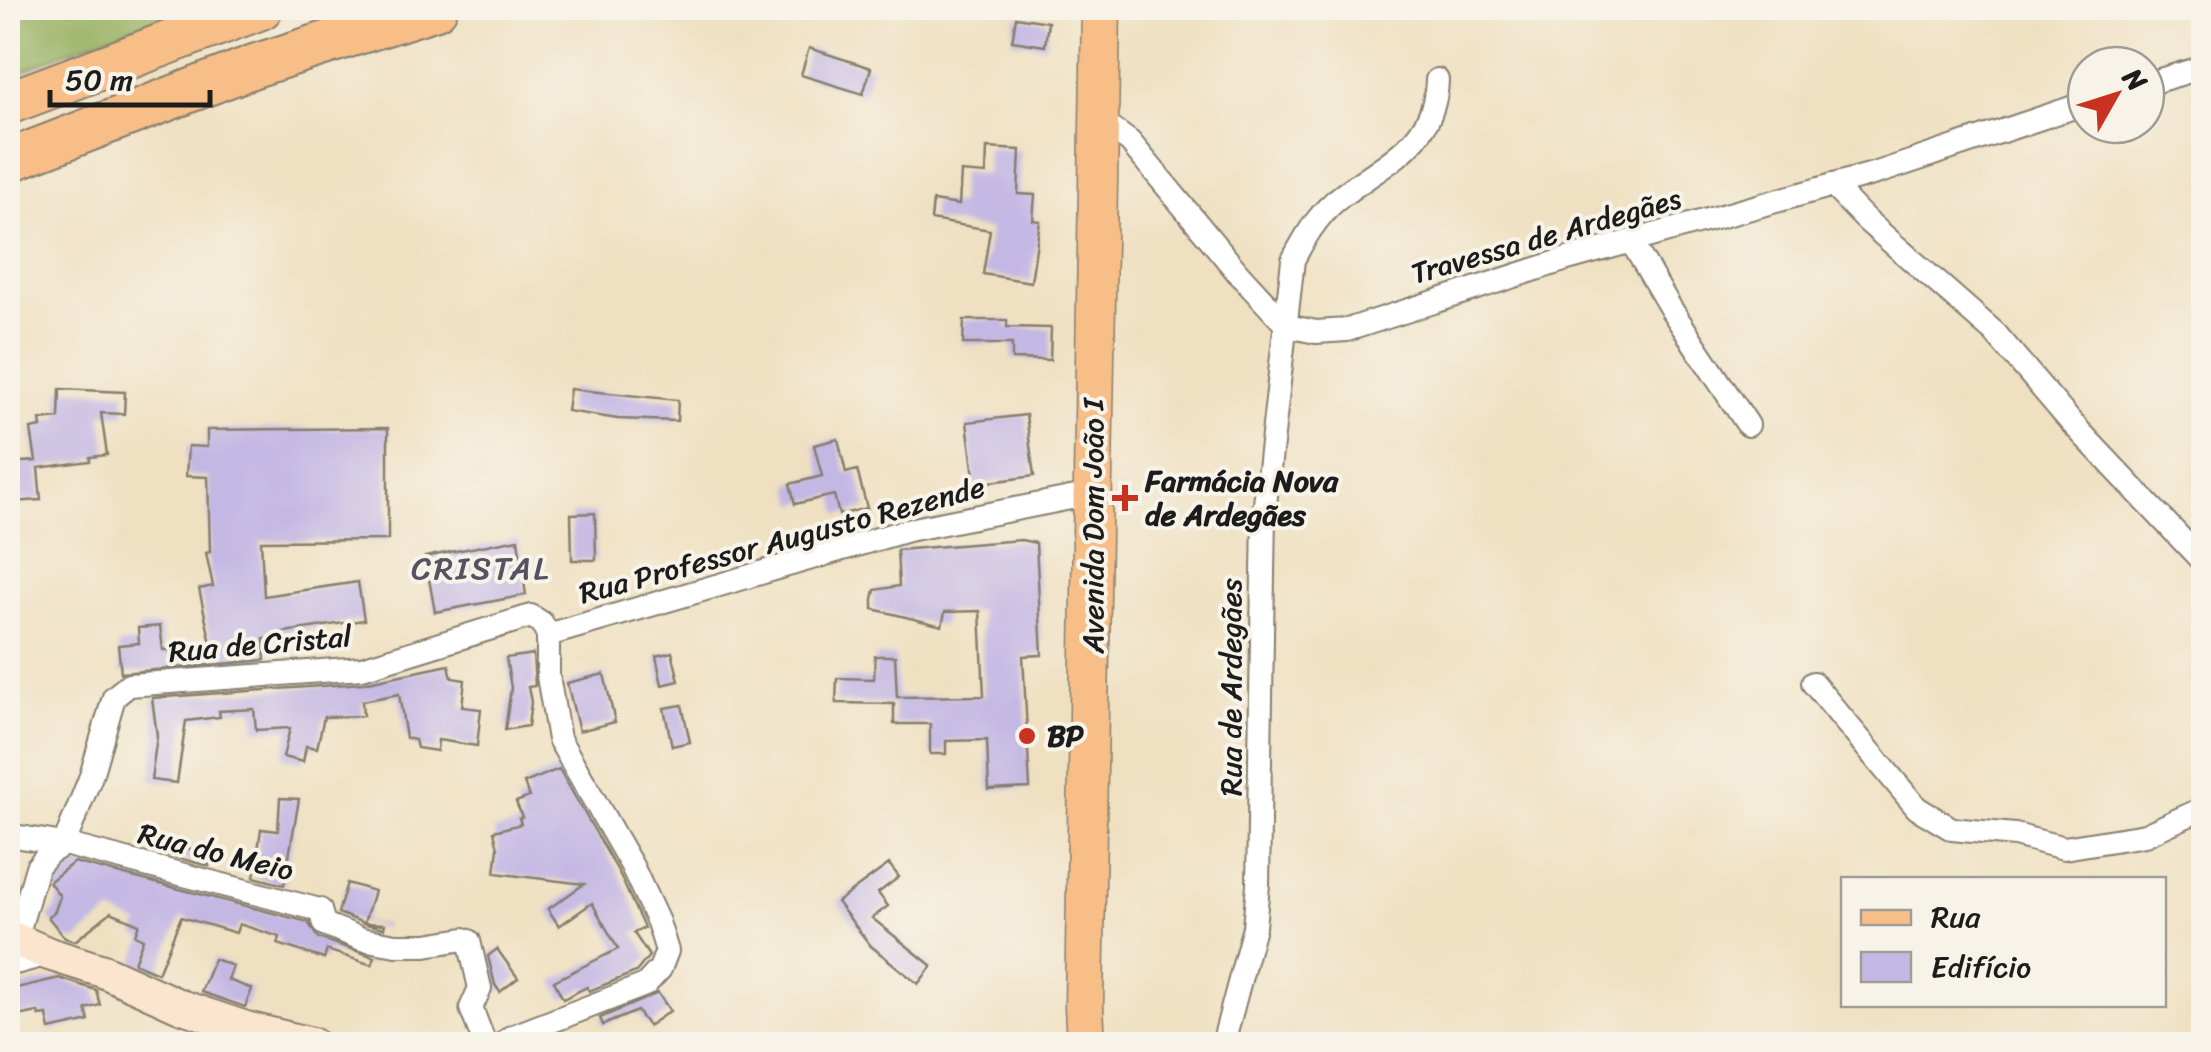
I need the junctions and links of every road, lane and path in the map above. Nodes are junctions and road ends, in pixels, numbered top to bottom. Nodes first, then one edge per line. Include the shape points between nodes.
1 (261, 8) edge
2 (436, 8) edge
3 (1101, 8) edge
4 (2204, 67) edge
5 (2166, 78) edge
6 (1437, 80) dead end
7 (8, 103) edge
8 (2066, 109) edge
9 (1099, 127) junction
10 (8, 162) edge
11 (1832, 185) junction
12 (1632, 241) junction
13 (1287, 326) junction
14 (1748, 425) dead end
15 (1091, 494) junction
16 (2204, 563) edge
17 (548, 635) junction
18 (1814, 683) dead end
19 (2204, 808) edge
20 (8, 835) edge
21 (64, 844) junction
22 (10, 947) edge
23 (312, 1044) edge
24 (486, 1044) edge
25 (503, 1044) edge
26 (1086, 1044) edge
27 (1224, 1044) edge

1 - 7 highway
2 - 10 highway via 254,66
3 - 9 main road, Avenida Dom João I
4 - 5 street
6 - 13 street, Rua de Ardegães via 1436,101 1416,140 1332,204 1306,235 1288,288
8 - 11 street, Travessa de Ardegães
9 - 13 street via 1130,142
9 - 15 main road, Avenida Dom João I
11 - 12 street, Travessa de Ardegães
11 - 16 street via 1995,333
12 - 13 street, Travessa de Ardegães via 1347,330
12 - 14 street
13 - 27 street, Rua de Ardegães via 1264,513 1258,885 1254,928
15 - 17 street, Rua Professor Augusto Rezende via 908,530
15 - 26 main road, Avenida Dom João I
17 - 21 street, Rua de Cristal via 531,616 362,668 129,685 114,696
17 - 25 street via 560,739 632,866 667,951 644,985
18 - 19 street via 1916,808 1952,828 2064,848 2144,835
20 - 21 street, Rua do Meio
21 - 22 street, Rua de Cristal via 37,867
21 - 24 street, Rua do Meio via 320,910 324,924 362,939 410,946 459,937 470,942 480,988 471,1008
22 - 23 street via 103,971 197,1012

